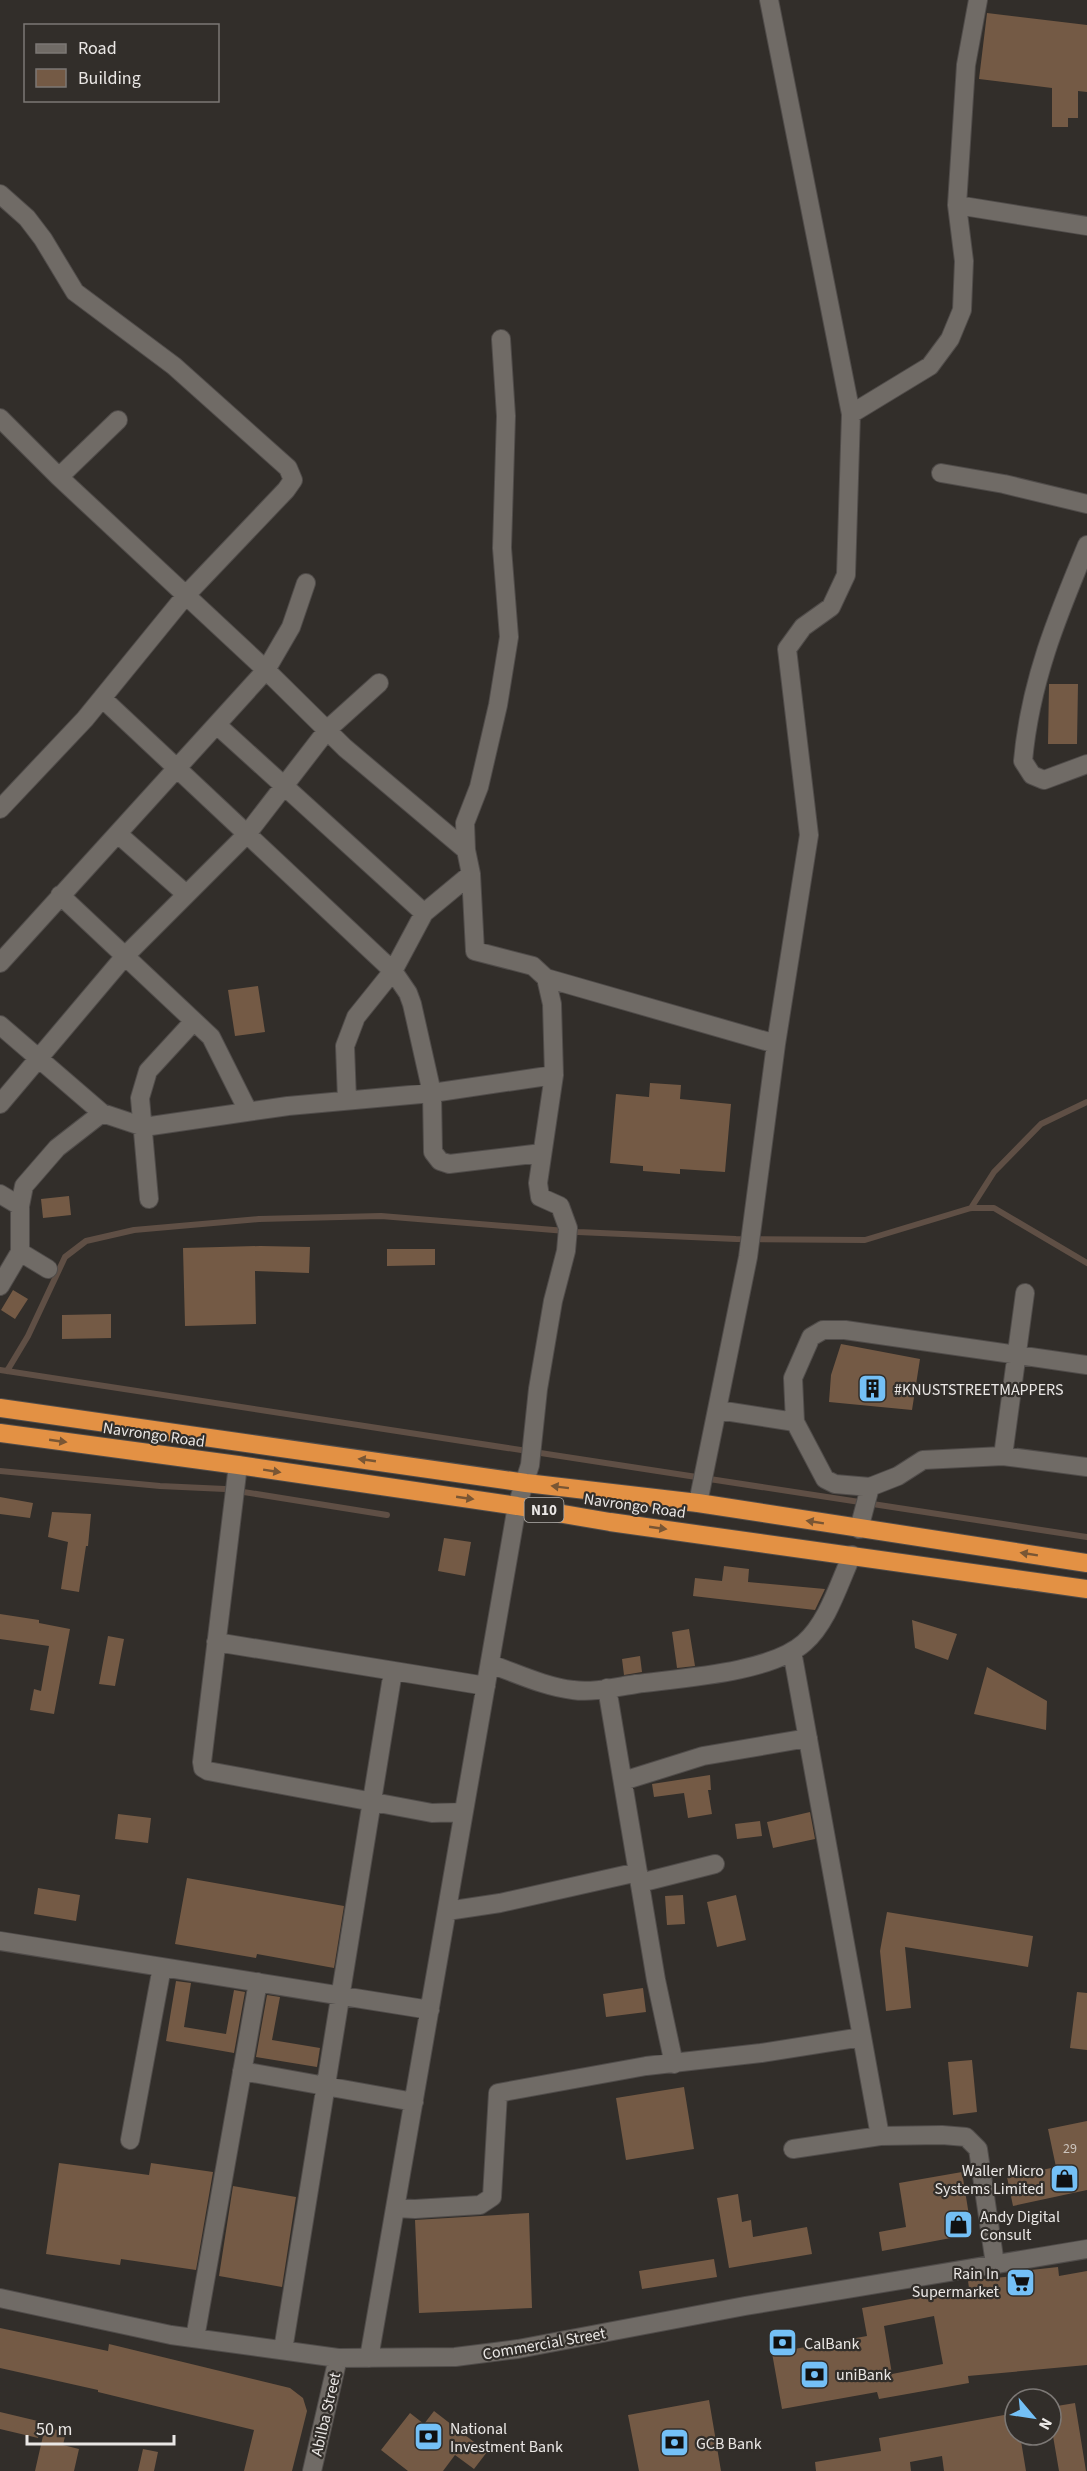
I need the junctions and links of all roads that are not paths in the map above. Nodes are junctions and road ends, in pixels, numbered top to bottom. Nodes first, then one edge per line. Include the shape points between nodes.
1 (769, 0) edge
2 (978, 0) edge
3 (0, 194) edge
4 (957, 205) junction
5 (1087, 226) edge
6 (501, 339) dead end
7 (851, 414) junction
8 (0, 418) edge
9 (118, 420) dead end
10 (941, 472) dead end
11 (59, 477) junction
12 (1087, 504) edge
13 (1087, 545) edge
14 (306, 584) dead end
15 (186, 595) junction
16 (266, 670) junction
17 (379, 682) dead end
18 (102, 698) junction
19 (217, 725) junction
20 (328, 729) junction
21 (1087, 764) edge
22 (178, 768) junction
23 (283, 785) junction
24 (0, 809) edge
25 (118, 834) junction
26 (247, 834) junction
27 (466, 850) junction
28 (471, 874) junction
29 (186, 894) junction
30 (60, 895) junction
31 (424, 913) junction
32 (126, 956) junction
33 (0, 963) edge
34 (393, 971) junction
35 (546, 978) junction
36 (194, 1021) junction
37 (0, 1025) edge
38 (776, 1044) junction
39 (39, 1059) junction
40 (554, 1075) junction
41 (432, 1093) junction
42 (347, 1100) junction
43 (0, 1104) edge
44 (248, 1111) junction
45 (102, 1113) junction
46 (144, 1127) junction
47 (542, 1153) junction
48 (0, 1194) edge
49 (149, 1199) dead end
50 (20, 1206) junction
51 (20, 1252) junction
52 (48, 1269) dead end
53 (0, 1286) edge
54 (1026, 1293) dead end
55 (1017, 1356) junction
56 (1087, 1365) edge
57 (0, 1408) edge
58 (718, 1410) junction
59 (795, 1422) junction
60 (0, 1433) edge
61 (1003, 1456) junction
62 (238, 1466) junction
63 (1087, 1467) edge
64 (526, 1483) junction
65 (870, 1487) junction
66 (698, 1503) junction
67 (517, 1506) junction
68 (858, 1529) junction
69 (852, 1555) junction
70 (1087, 1563) edge
71 (1087, 1589) edge
72 (216, 1642) junction
73 (792, 1651) junction
74 (490, 1664) junction
75 (393, 1671) junction
76 (486, 1686) junction
77 (607, 1688) junction
78 (808, 1738) junction
79 (623, 1781) junction
80 (371, 1802) junction
81 (464, 1812) junction
82 (715, 1864) dead end
83 (639, 1877) junction
84 (447, 1911) junction
85 (0, 1941) edge
86 (162, 1967) junction
87 (258, 1982) junction
88 (340, 1995) junction
89 (430, 2010) junction
90 (862, 2037) junction
91 (674, 2064) junction
92 (242, 2071) junction
93 (326, 2086) junction
94 (414, 2102) junction
95 (880, 2136) junction
96 (130, 2140) dead end
97 (792, 2149) dead end
98 (395, 2208) junction
99 (1087, 2249) edge
100 (995, 2264) junction
101 (0, 2298) edge
102 (195, 2338) junction
103 (283, 2350) junction
104 (338, 2358) junction
105 (369, 2358) junction
106 (312, 2471) edge

1 - 7 street
2 - 4 street via 966,65
3 - 15 street via 27,218 75,292 174,366 288,468 293,480 286,490
4 - 5 street
4 - 7 street via 964,261 962,310 950,339 930,366
6 - 27 street via 506,416 502,548 509,637 479,787 465,823
7 - 38 street via 846,575 831,607 803,627 787,649 809,835
8 - 11 street
9 - 11 street
10 - 12 street
11 - 15 street
13 - 21 street via 1047,644 1026,730 1023,761 1032,775 1044,780
14 - 16 street via 291,627
15 - 16 street
15 - 18 street
16 - 19 street
16 - 20 street
17 - 20 street
18 - 22 street
18 - 24 street
19 - 22 street
19 - 23 street
20 - 23 street
20 - 27 street via 391,789
22 - 25 street
22 - 26 street
23 - 26 street
23 - 31 street
25 - 29 street
25 - 30 street
26 - 29 street
26 - 34 street
27 - 28 street
28 - 31 street
28 - 35 street via 475,951 534,966
29 - 32 street
30 - 32 street
30 - 33 street
31 - 34 street
32 - 36 street
32 - 39 street
34 - 41 street via 412,1004
34 - 42 street via 356,1017 345,1046
35 - 38 street
35 - 40 street via 552,1004
36 - 44 street via 211,1037
36 - 46 street via 148,1071 140,1098
37 - 39 street
38 - 58 street via 753,1222
39 - 43 street
39 - 45 street
40 - 41 street
40 - 47 street
41 - 42 street
41 - 47 street via 433,1152 440,1161 449,1164
42 - 44 street
44 - 46 street
45 - 46 street
45 - 50 street via 50,1156 24,1186
46 - 49 street
47 - 64 street via 540,1197 560,1206 568,1228 538,1389
48 - 50 street
50 - 51 street
51 - 52 street
51 - 53 street
54 - 55 street
55 - 56 street
55 - 59 street via 824,1330 811,1337 793,1378
55 - 61 street
64 -> 57 highway, Navrongo Road / N10
58 - 59 street
58 - 66 street
59 - 65 street via 825,1479 835,1484
60 -> 62 highway, Navrongo Road / N10
61 - 63 street
61 - 65 street via 922,1460 898,1476
62 -> 67 highway, Navrongo Road / N10
62 - 72 street
66 -> 64 highway, Navrongo Road / N10
64 - 67 street
65 - 68 street
68 -> 66 highway, Navrongo Road / N10
67 -> 69 highway, Navrongo Road / N10
67 - 74 street
70 -> 68 highway, Navrongo Road / N10
69 - 71 highway, Navrongo Road / N10
69 - 73 street via 823,1617 805,1642
72 - 75 street
72 - 80 street via 203,1768
73 - 77 street via 748,1667
73 - 78 street
74 - 76 street
74 - 77 street via 573,1690
75 - 76 street
75 - 80 street
76 - 81 street
77 - 79 street
78 - 79 street via 703,1756
78 - 90 street
79 - 83 street
80 - 81 street via 432,1814
80 - 88 street
81 - 84 street
82 - 83 street
83 - 84 street
83 - 91 street
84 - 89 street
85 - 86 street
86 - 87 street
86 - 96 street
87 - 88 street
87 - 92 street
88 - 89 street
88 - 93 street
89 - 94 street
90 - 91 street
90 - 95 street
91 - 98 street via 498,2092 492,2197 480,2205
92 - 93 street
92 - 102 street
93 - 94 street
93 - 103 street
94 - 98 street
95 - 97 street
95 - 100 street via 966,2137 978,2149
98 - 105 street
99 - 100 street, Commercial Street
100 - 105 street, Commercial Street via 518,2349 455,2357
101 - 102 street, Commercial Street
102 - 103 street, Commercial Street
103 - 104 street, Commercial Street
104 - 105 street, Commercial Street
104 - 106 street, Abilba Street

